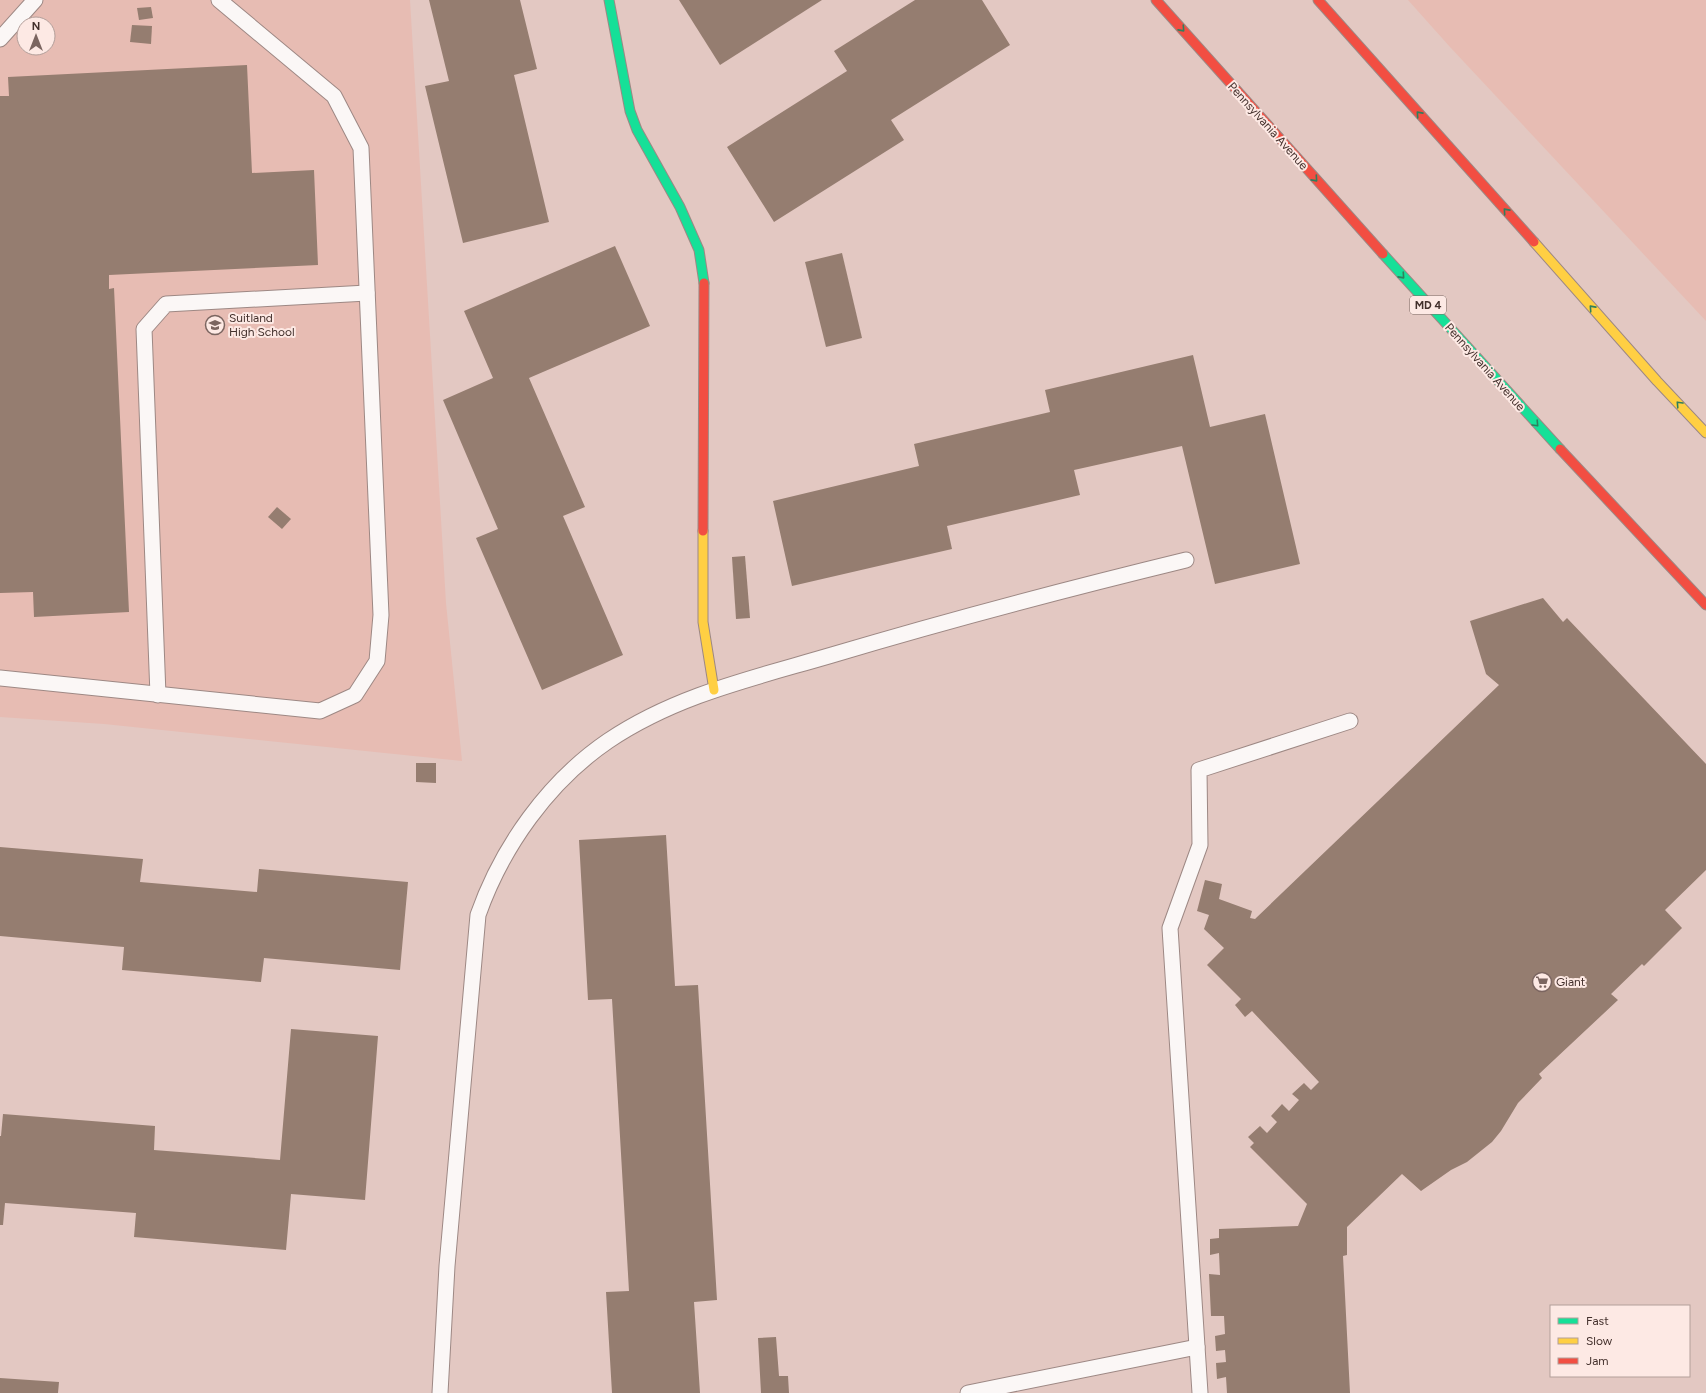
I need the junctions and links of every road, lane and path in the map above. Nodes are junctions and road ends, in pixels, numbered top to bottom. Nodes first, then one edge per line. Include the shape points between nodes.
1 (36, 0) edge
2 (219, 0) edge
3 (609, 0) edge
4 (1156, 0) edge
5 (1318, 0) edge
6 (0, 39) edge
7 (367, 293) junction
8 (1706, 433) edge
9 (1186, 560) dead end
10 (1706, 605) edge
11 (0, 678) edge
12 (714, 690) junction
13 (158, 695) junction
14 (1350, 721) dead end
15 (1197, 1347) junction
16 (440, 1393) edge
17 (968, 1393) edge
18 (1200, 1393) edge

1 - 6 lane
2 - 7 lane via 334,96 361,148
3 - 12 main road via 630,111 637,130 699,250 704,276 703,622
4 -> 10 main road, Pennsylvania Avenue / MD 4 via 1508,393
8 -> 5 main road
7 - 13 lane via 166,304 144,329
7 - 13 lane via 381,614 377,661 356,695 320,711
9 - 12 lane via 862,646
11 - 13 lane
12 - 16 lane via 653,714 583,760 548,795 525,825 500,864 486,893 478,915 446,1266
14 - 15 lane via 1199,770 1200,845 1170,928
15 - 17 lane
15 - 18 lane

